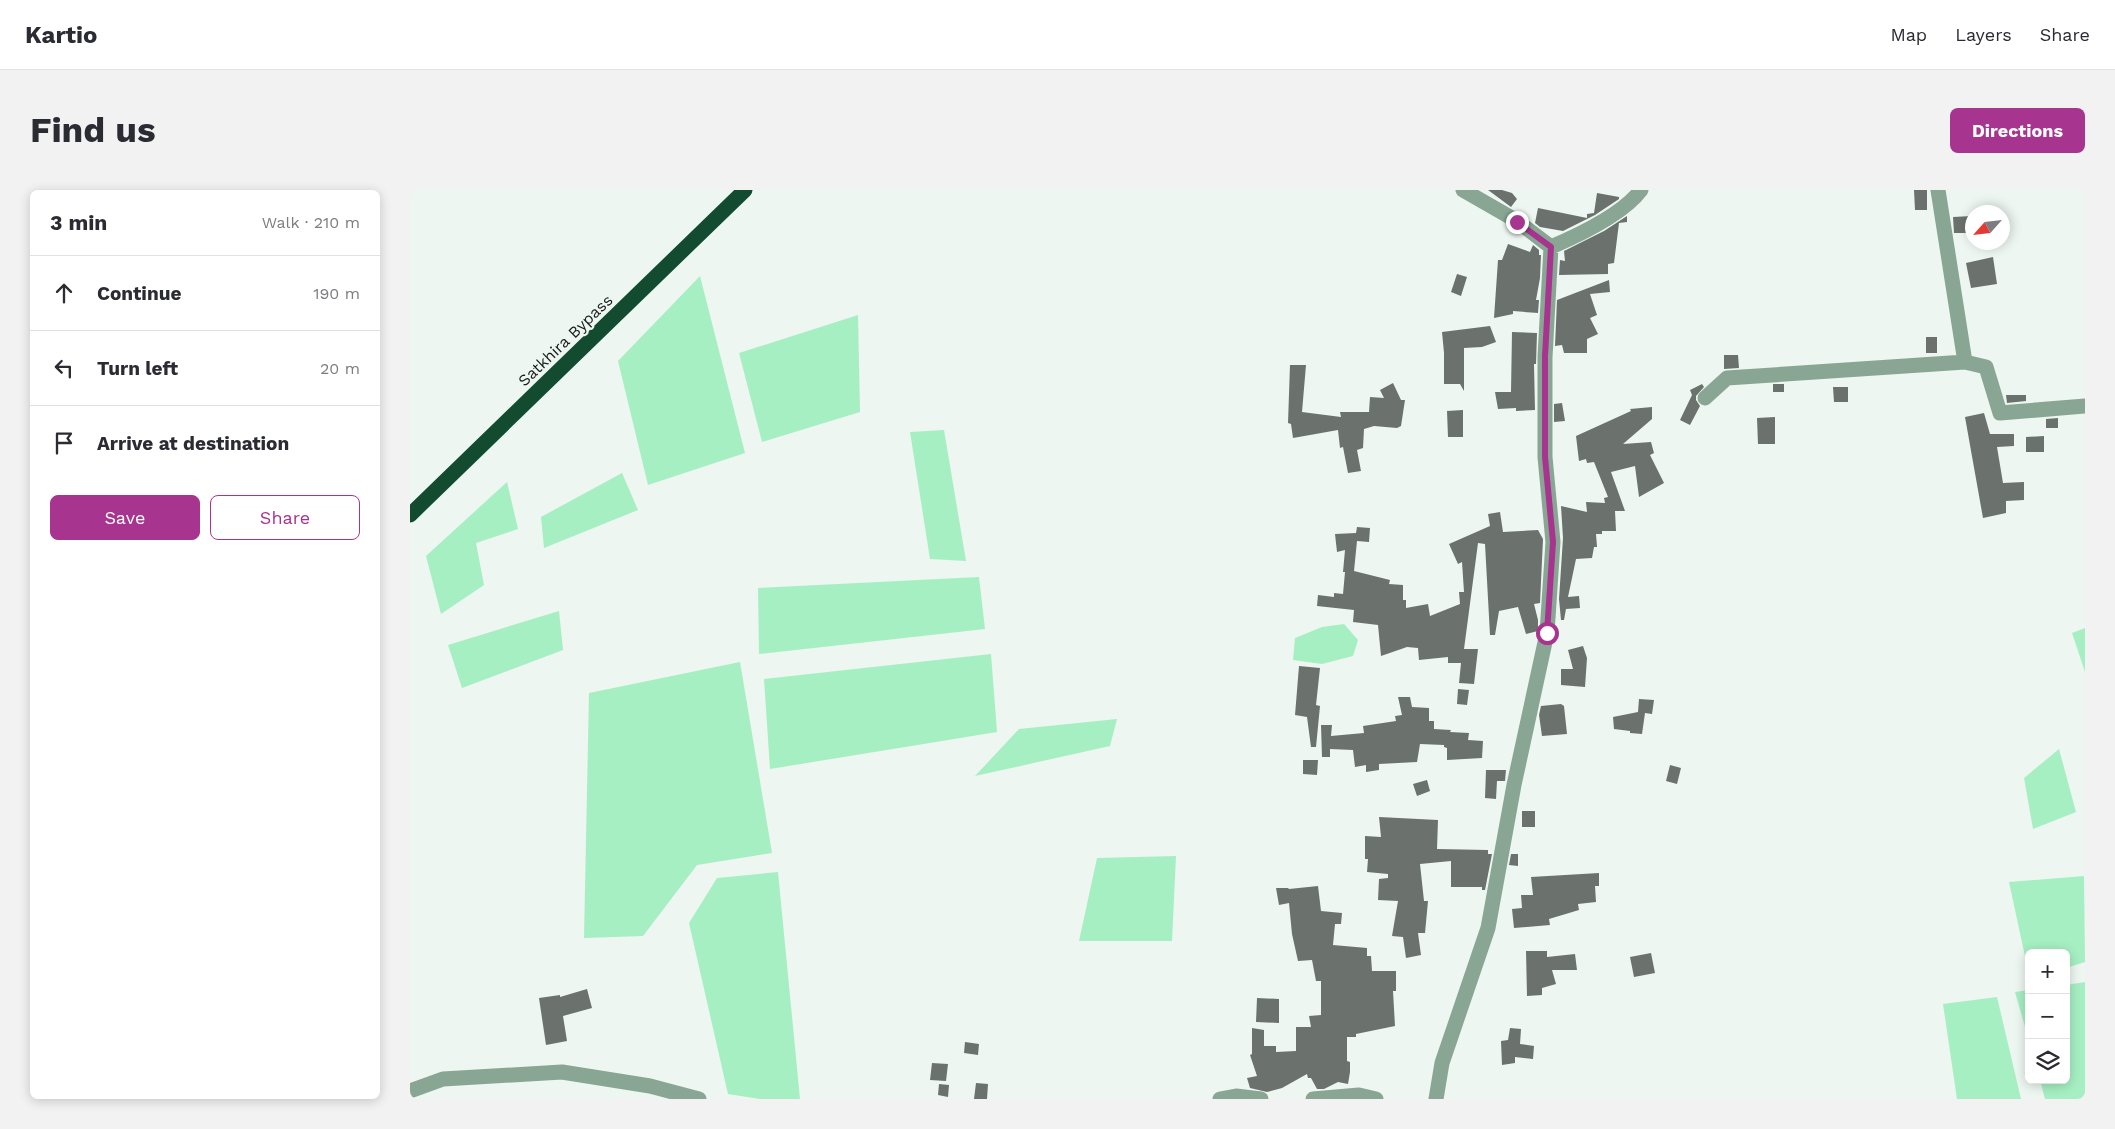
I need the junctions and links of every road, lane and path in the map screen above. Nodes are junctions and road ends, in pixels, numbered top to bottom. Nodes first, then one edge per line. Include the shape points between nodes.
1 (745, 190) edge
2 (1463, 190) edge
3 (1641, 190) edge
4 (1938, 190) edge
5 (1551, 247) junction
6 (1965, 362) junction
7 (1704, 398) dead end
8 (2085, 406) edge
9 (410, 515) edge
10 (410, 1091) edge
11 (699, 1099) edge
12 (1220, 1099) edge
13 (1261, 1099) edge
14 (1313, 1099) edge
15 (1376, 1099) edge
16 (1436, 1099) edge

1 - 9 highway, Satkhira Bypass
2 - 5 street
3 - 5 street via 1612,214
4 - 6 street
5 - 16 street via 1545,356 1545,457 1553,542 1547,633 1514,785 1488,928 1442,1062
6 - 7 street via 1727,378
6 - 8 street via 1986,367 2000,413
10 - 11 street via 443,1079 562,1072 650,1086
12 - 13 street via 1236,1096
14 - 15 street via 1359,1095

